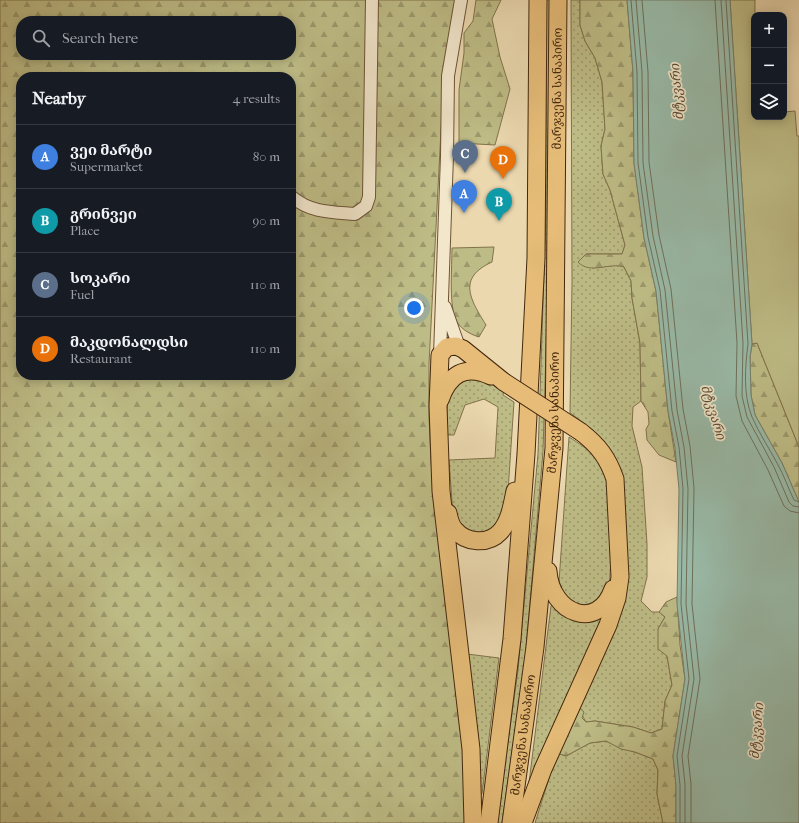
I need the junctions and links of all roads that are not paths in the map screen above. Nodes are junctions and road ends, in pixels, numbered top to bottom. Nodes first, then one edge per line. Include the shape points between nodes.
1 (372, 0) edge
2 (461, 0) edge
3 (538, 0) edge
4 (558, 0) edge
5 (296, 201) edge
6 (441, 284) junction
7 (462, 350) junction
8 (439, 359) junction
9 (459, 374) junction
10 (504, 382) junction
11 (438, 406) junction
12 (526, 454) junction
13 (441, 491) junction
14 (546, 546) junction
15 (619, 559) junction
16 (473, 823) edge
17 (489, 823) edge
18 (511, 823) edge
19 (523, 823) edge

1 - 5 street via 369,197 366,206 355,214 302,206
2 - 6 street via 448,76 447,171
3 - 12 highway, მარჯვენა სანაპირო via 536,258
4 - 14 highway, მარჯვენა სანაპირო via 554,441
6 - 7 street via 448,318
6 - 8 street
7 - 8 highway via 447,347
7 - 9 highway via 468,364
7 - 10 highway
8 - 9 highway via 444,372
8 - 11 highway
9 - 10 highway via 478,371
9 - 11 highway via 444,390
10 - 15 highway, bridge via 581,432 601,450 615,479
11 - 13 highway
12 - 13 highway via 507,522 499,533 490,539 472,540 454,529
12 - 17 highway, მარჯვენა სანაპირო via 512,639
13 - 16 highway via 471,749
14 - 15 highway via 548,581 554,596 564,607 576,613 589,613 603,606 614,588
14 - 18 highway, მარჯვენა სანაპირო
15 - 19 highway via 617,598 608,625 546,762

